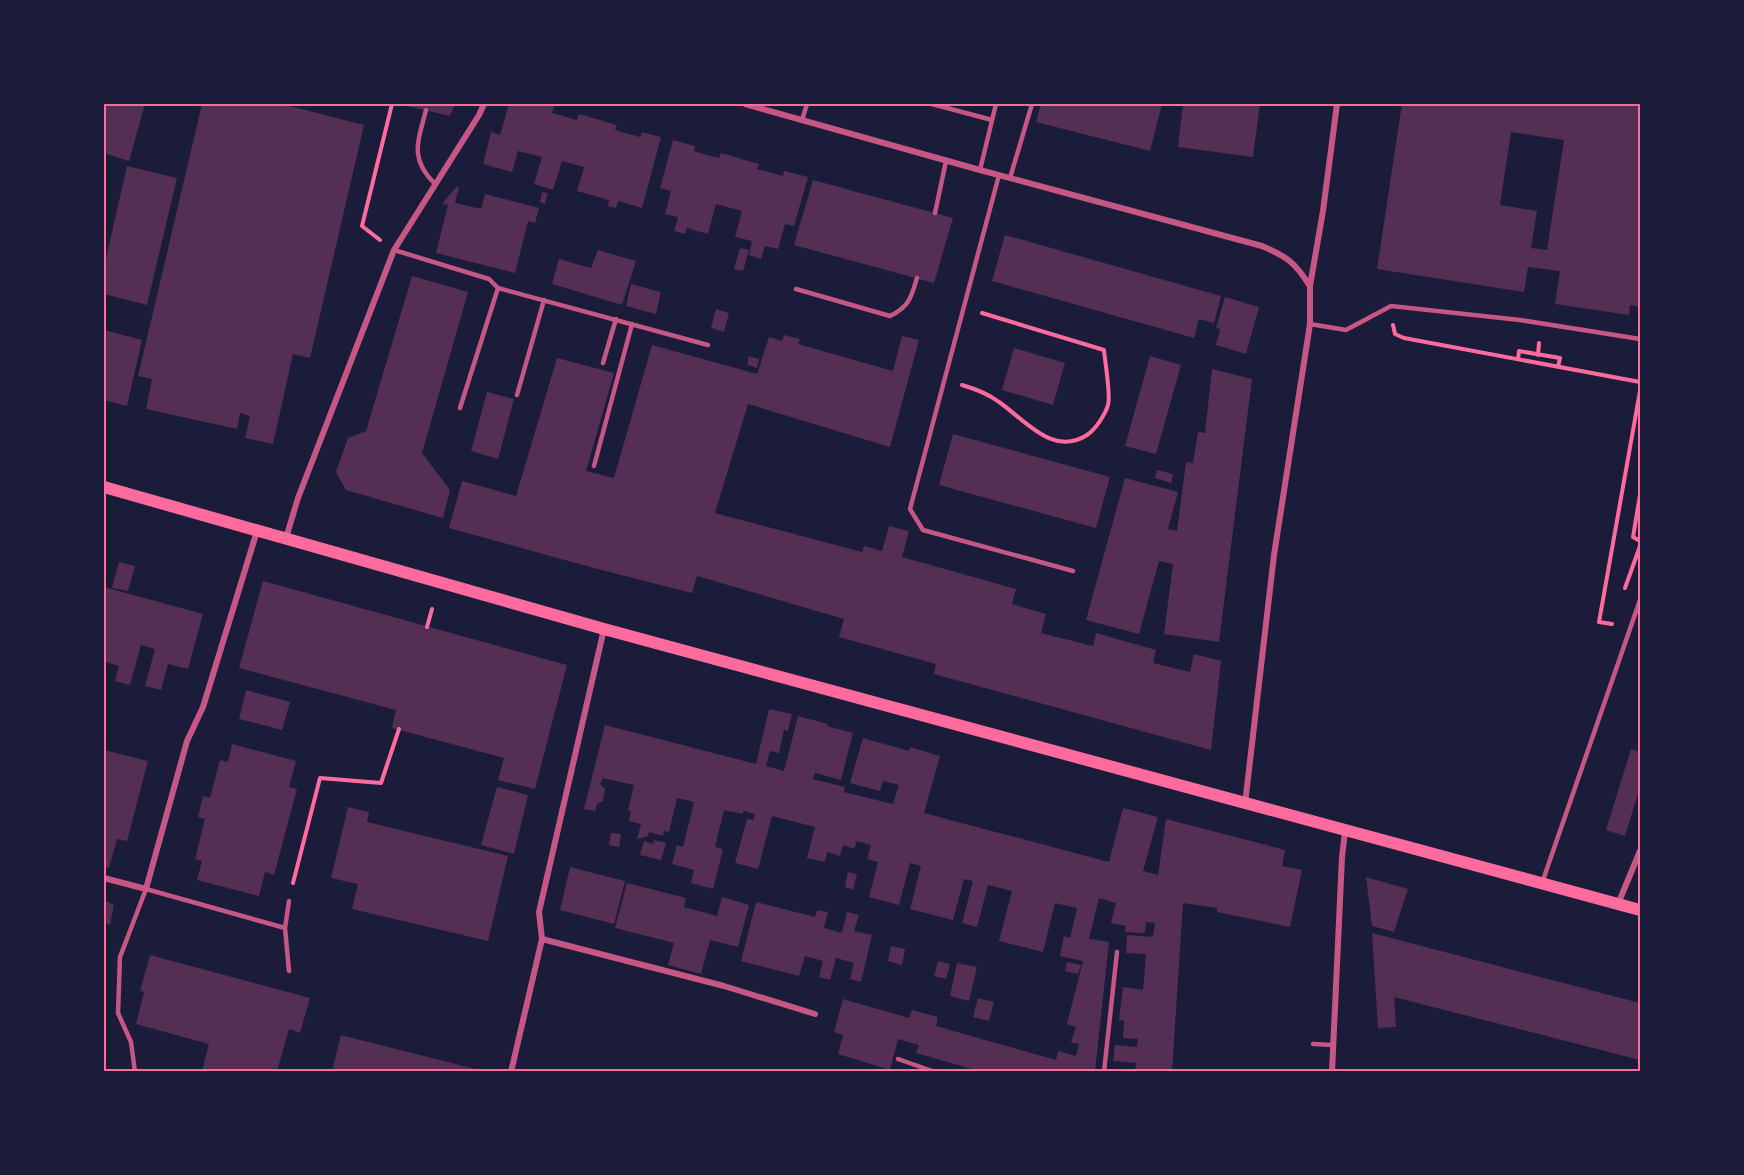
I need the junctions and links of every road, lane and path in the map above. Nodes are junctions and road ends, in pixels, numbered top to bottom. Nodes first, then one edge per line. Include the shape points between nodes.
1 (392, 104) edge
2 (484, 104) edge
3 (745, 104) edge
4 (807, 104) edge
5 (932, 104) edge
6 (996, 104) edge
7 (1032, 104) edge
8 (1337, 104) edge
9 (426, 110) dead end
10 (802, 120) junction
11 (992, 120) junction
12 (946, 161) junction
13 (980, 171) junction
14 (999, 175) junction
15 (1010, 178) junction
16 (435, 184) junction
17 (935, 213) dead end
18 (394, 250) junction
19 (917, 278) dead end
20 (1310, 286) junction
21 (498, 288) junction
22 (796, 290) dead end
23 (544, 300) junction
24 (964, 308) junction
25 (1391, 318) dead end
26 (616, 319) junction
27 (632, 324) junction
28 (1310, 324) junction
29 (1641, 339) edge
30 (708, 345) dead end
31 (1518, 359) junction
32 (603, 363) dead end
33 (1558, 367) junction
34 (945, 381) junction
35 (1641, 382) edge
36 (1641, 391) edge
37 (517, 395) dead end
38 (460, 408) dead end
39 (594, 466) dead end
40 (104, 487) edge
41 (1641, 495) edge
42 (257, 531) junction
43 (286, 538) junction
44 (1641, 541) edge
45 (1073, 571) dead end
46 (1641, 600) edge
47 (432, 609) dead end
48 (1612, 624) dead end
49 (427, 627) dead end
50 (604, 629) junction
51 (399, 729) dead end
52 (1245, 804) junction
53 (1345, 831) junction
54 (1641, 850) edge
55 (104, 878) edge
56 (1542, 884) junction
57 (146, 889) junction
58 (289, 901) joint
59 (1618, 904) junction
60 (1641, 910) edge
61 (285, 928) junction
62 (542, 939) junction
63 (1117, 952) dead end
64 (289, 971) dead end
65 (815, 1014) dead end
66 (1313, 1044) dead end
67 (1333, 1045) junction
68 (898, 1059) dead end
69 (135, 1071) edge
70 (511, 1071) edge
71 (935, 1071) edge
72 (1104, 1071) edge
73 (1332, 1071) edge

1 - 18 path via 362,226
2 - 16 street
3 - 10 street
4 - 10 lane
5 - 11 lane
6 - 11 lane
7 - 15 lane
8 - 20 street
9 - 16 lane via 416,149 418,162
10 - 12 street
11 - 13 lane
12 - 13 street
12 - 17 lane
13 - 14 street
14 - 15 street
14 - 24 lane
15 - 20 street via 1262,246 1286,256
16 - 18 street
18 - 21 lane via 489,279
18 - 43 street
19 - 22 lane via 903,310 890,316
20 - 28 street
21 - 23 lane
21 - 38 lane
23 - 26 lane
23 - 37 lane
24 - 34 lane
24 - 34 path via 1104,350 1108,404 1092,432 1076,442 1053,440 1036,432 981,390
25 - 31 path via 1395,334 1404,338
26 - 27 lane
26 - 32 lane
27 - 30 lane
27 - 39 lane
28 - 29 lane via 1346,330 1391,306 1520,320
28 - 52 street via 1274,555
31 - 33 path
31 - 33 path via 1519,351 1560,358
33 - 35 path
34 - 45 lane via 910,509 923,530
36 - 48 path via 1599,621
40 - 42 main road
41 - 44 path via 1633,537
42 - 43 main road
42 - 57 street via 203,707 187,741
43 - 50 main road
46 - 56 lane
47 - 49 path
50 - 52 main road
50 - 62 street via 539,912
51 - 58 path via 381,783 320,778
52 - 53 main road
53 - 56 main road
53 - 67 street
54 - 59 street
55 - 57 street
56 - 59 main road
57 - 61 lane
57 - 69 lane via 120,957 118,1013 131,1042
58 - 61 lane
59 - 60 main road
61 - 64 lane
62 - 65 street
62 - 70 street
63 - 72 lane
66 - 67 lane
67 - 73 street
68 - 71 lane

